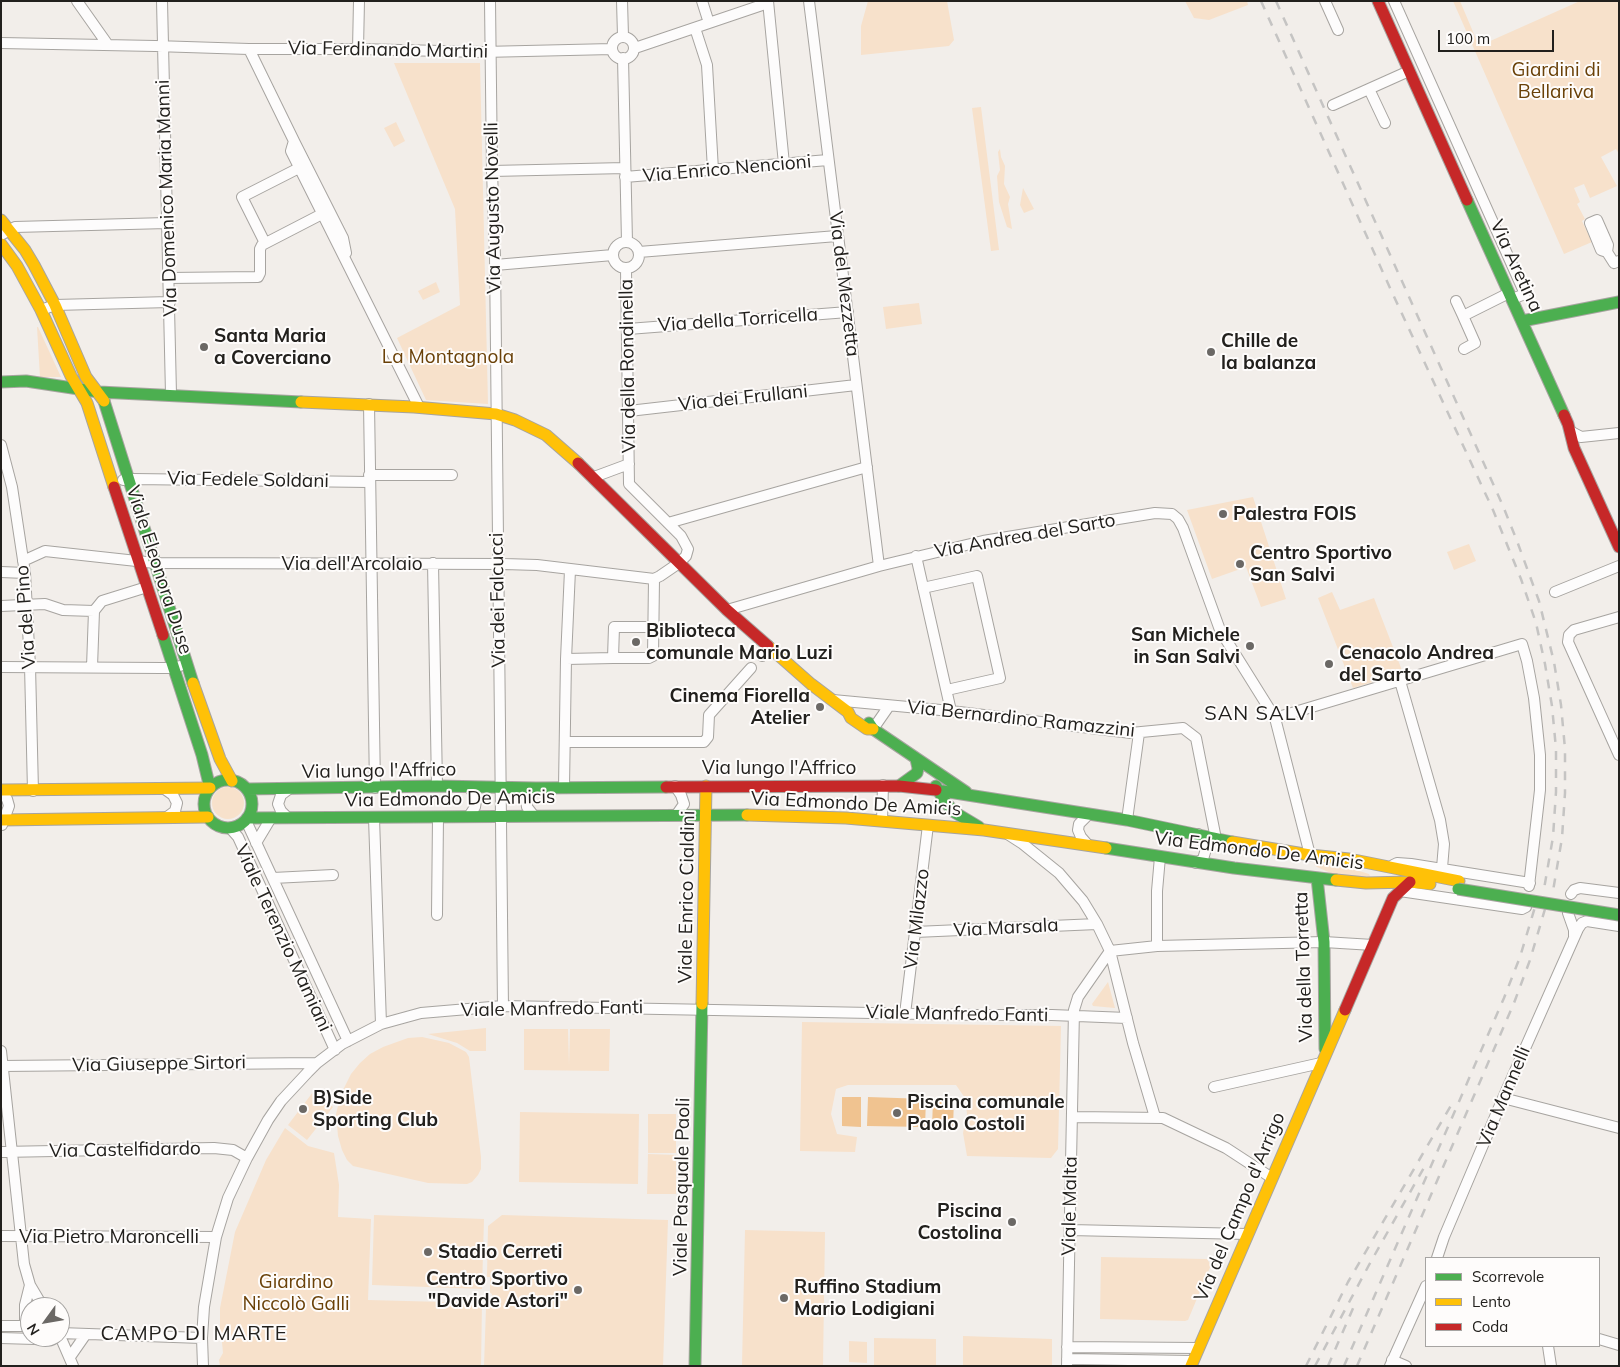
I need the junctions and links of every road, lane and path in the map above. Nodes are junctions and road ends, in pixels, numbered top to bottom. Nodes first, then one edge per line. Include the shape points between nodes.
1 (77, 1) edge
2 (162, 1) edge
3 (359, 1) edge
4 (490, 1) edge
5 (622, 1) edge
6 (702, 1) edge
7 (809, 1) edge
8 (1325, 1) edge
9 (1378, 1) edge
10 (1394, 1) edge
11 (768, 2) edge
12 (709, 23) junction
13 (695, 28) junction
14 (1338, 30) dead end
15 (623, 36) junction
16 (1, 43) edge
17 (108, 45) junction
18 (163, 46) junction
19 (635, 48) junction
20 (358, 49) junction
21 (612, 49) junction
22 (249, 50) junction
23 (490, 52) junction
24 (623, 58) junction
25 (1409, 71) junction
26 (1370, 89) junction
27 (1333, 105) dead end
28 (1385, 123) dead end
29 (294, 141) junction
30 (828, 160) junction
31 (784, 164) junction
32 (299, 168) junction
33 (492, 170) junction
34 (713, 170) junction
35 (625, 172) junction
36 (322, 214) junction
37 (1, 220) edge
38 (167, 223) junction
39 (5, 233) edge
40 (837, 236) junction
41 (627, 242) junction
42 (265, 243) junction
43 (1, 244) edge
44 (639, 252) junction
45 (1607, 252) dead end
46 (613, 255) junction
47 (1509, 259) junction
48 (1619, 261) edge
49 (348, 264) junction
50 (495, 265) junction
51 (1496, 265) junction
52 (626, 269) junction
53 (169, 278) junction
54 (1510, 296) junction
55 (1456, 301) dead end
56 (170, 302) junction
57 (1619, 302) edge
58 (55, 305) junction
59 (41, 310) junction
60 (848, 312) junction
61 (1463, 316) junction
62 (1522, 321) junction
63 (628, 329) junction
64 (1464, 349) dead end
65 (1, 382) edge
66 (856, 385) junction
67 (78, 388) junction
68 (98, 392) junction
69 (171, 394) junction
70 (369, 404) junction
71 (418, 407) junction
72 (629, 410) junction
73 (496, 414) junction
74 (1570, 431) junction
75 (1619, 433) edge
76 (1, 445) edge
77 (629, 464) junction
78 (867, 467) junction
79 (5, 471) edge
80 (452, 475) dead end
81 (594, 477) junction
82 (369, 478) junction
83 (128, 479) junction
84 (113, 482) junction
85 (668, 523) junction
86 (1619, 546) edge
87 (916, 556) junction
88 (23, 561) junction
89 (139, 562) junction
90 (154, 563) junction
91 (433, 563) junction
92 (498, 563) junction
93 (371, 564) junction
94 (679, 564) junction
95 (879, 566) junction
96 (1619, 566) edge
97 (570, 570) junction
98 (1, 572) edge
99 (25, 573) junction
100 (654, 579) junction
101 (147, 587) junction
102 (923, 588) junction
103 (1555, 592) dead end
104 (26, 605) junction
105 (1, 606) edge
106 (727, 610) junction
107 (94, 611) junction
108 (1619, 617) edge
109 (653, 627) junction
110 (613, 658) junction
111 (566, 659) junction
112 (186, 663) junction
113 (30, 666) junction
114 (1, 667) edge
115 (92, 667) junction
116 (172, 668) junction
117 (751, 668) dead end
118 (1400, 681) junction
119 (947, 690) junction
120 (829, 699) junction
121 (889, 706) junction
122 (952, 711) junction
123 (1277, 718) junction
124 (873, 729) junction
125 (1140, 733) junction
126 (565, 742) junction
127 (1619, 755) edge
128 (916, 759) junction
129 (232, 780) junction
130 (884, 785) junction
131 (438, 786) junction
132 (675, 786) junction
133 (706, 786) junction
134 (899, 786) junction
135 (469, 787) junction
136 (500, 787) junction
137 (564, 787) junction
138 (210, 788) junction
139 (375, 788) junction
140 (536, 788) junction
141 (247, 789) junction
142 (289, 789) junction
143 (166, 790) junction
144 (938, 790) junction
145 (33, 791) junction
146 (1, 792) edge
147 (971, 796) junction
148 (677, 814) junction
149 (705, 814) junction
150 (1089, 814) junction
151 (469, 816) junction
152 (500, 816) junction
153 (534, 816) junction
154 (167, 817) junction
155 (208, 817) junction
156 (438, 817) junction
157 (247, 818) junction
158 (271, 818) junction
159 (288, 818) junction
160 (374, 818) junction
161 (1127, 820) junction
162 (882, 821) junction
163 (3, 822) edge
164 (928, 825) junction
165 (230, 828) junction
166 (984, 830) junction
167 (1003, 832) junction
168 (1198, 834) junction
169 (1042, 838) junction
170 (1216, 839) junction
171 (256, 843) junction
172 (1088, 845) junction
173 (1310, 855) junction
174 (1160, 857) junction
175 (1042, 859) junction
176 (1349, 860) junction
177 (1196, 863) junction
178 (1387, 867) junction
179 (1442, 868) junction
180 (333, 875) dead end
181 (273, 878) junction
182 (1317, 878) junction
183 (1384, 882) junction
184 (1410, 882) junction
185 (1459, 885) junction
186 (1619, 893) edge
187 (1571, 894) dead end
188 (1396, 895) junction
189 (1619, 906) edge
190 (1526, 907) dead end
191 (1568, 913) dead end
192 (437, 915) dead end
193 (1619, 915) edge
194 (1097, 924) junction
195 (1619, 926) edge
196 (915, 932) junction
197 (1574, 937) junction
198 (1324, 942) junction
199 (1373, 944) junction
200 (1156, 946) junction
201 (1110, 951) junction
202 (503, 1006) junction
203 (702, 1010) junction
204 (905, 1014) junction
205 (1074, 1016) junction
206 (1127, 1018) junction
207 (381, 1024) junction
208 (348, 1040) junction
209 (335, 1050) junction
210 (1, 1051) edge
211 (1323, 1058) junction
212 (317, 1063) junction
213 (2, 1066) edge
214 (1214, 1086) dead end
215 (1503, 1098) junction
216 (1072, 1117) junction
217 (1155, 1117) junction
218 (1619, 1128) edge
219 (6, 1152) edge
220 (247, 1158) junction
221 (1272, 1178) junction
222 (1070, 1230) junction
223 (1248, 1234) junction
224 (1, 1236) edge
225 (21, 1236) junction
226 (216, 1237) junction
227 (1438, 1257) edge
228 (30, 1285) junction
229 (1425, 1290) edge
230 (27, 1297) edge
231 (37, 1297) edge
232 (1, 1326) edge
233 (20, 1326) edge
234 (86, 1334) junction
235 (70, 1335) edge
236 (1, 1338) edge
237 (202, 1338) junction
238 (20, 1339) edge
239 (1600, 1339) edge
240 (1619, 1345) edge
241 (1067, 1346) junction
242 (66, 1347) edge
243 (1548, 1347) edge
244 (1198, 1348) junction
245 (72, 1361) edge
246 (1067, 1362) edge
247 (1391, 1363) edge
248 (1192, 1364) edge
249 (203, 1366) edge
250 (695, 1366) edge
251 (1406, 1366) edge
252 (1551, 1366) edge

1 - 17 street
2 - 18 street, Via Domenico Maria Manni
3 - 20 street
4 - 23 street, Via Augusto Novelli
5 - 15 street
6 - 12 street
7 - 30 street, Via del Mezzetta
8 - 14 street
9 - 25 street, Via Aretina
10 - 47 street
11 - 12 street
11 - 31 street
12 - 13 street
13 - 19 street
13 - 34 street via 707,66
15 - 19 street via 631,40
15 - 21 street via 615,40
16 - 17 street, Via Ferdinando Martini
17 - 18 street, Via Ferdinando Martini
18 - 22 street, Via Ferdinando Martini
18 - 38 street, Via Domenico Maria Manni
19 - 24 street via 632,56
20 - 22 street, Via Ferdinando Martini
20 - 23 street, Via Ferdinando Martini
21 - 23 street, Via Ferdinando Martini
21 - 24 street via 616,56
22 - 29 street
23 - 33 street, Via Augusto Novelli
24 - 35 street
25 - 26 street
25 - 51 street, Via Aretina
26 - 27 street
26 - 28 street
29 - 32 street via 291,151
29 - 49 street via 344,238
30 - 31 street, Via Enrico Nencioni
30 - 40 street, Via del Mezzetta
31 - 34 street, Via Enrico Nencioni
32 - 36 street
32 - 42 street via 242,197
33 - 35 street, Via Enrico Nencioni
33 - 50 street, Via Augusto Novelli
34 - 35 street, Via Enrico Nencioni
35 - 41 street
36 - 42 street
36 - 49 street
37 - 39 street, Viale Eleonora Duse
38 - 39 street via 15,227
38 - 53 street, Via Domenico Maria Manni
39 - 58 street, Viale Eleonora Duse via 34,265
40 - 44 street
40 - 60 street, Via del Mezzetta
41 - 44 street, Via della Rondinella via 635,245
41 - 46 street, Via della Rondinella via 618,245
42 - 53 street via 260,249 258,277
43 - 59 street, Viale Eleonora Duse
44 - 52 street, Via della Rondinella via 637,264
45 - 48 street via 1614,263
46 - 50 street
46 - 52 street, Via della Rondinella via 616,264
47 - 51 street
47 - 54 street via 1524,294
49 - 71 street
50 - 73 street, Via Augusto Novelli
51 - 54 street, Via Aretina
52 - 63 street, Via della Rondinella
53 - 56 street, Via Domenico Maria Manni
54 - 61 street
54 - 62 street, Via Aretina
55 - 61 street
56 - 58 street
56 - 69 street, Via Domenico Maria Manni
57 - 62 street
58 - 59 street
58 - 68 street, Viale Eleonora Duse via 86,377
59 - 67 street, Viale Eleonora Duse
60 - 63 street, Via della Torricella
60 - 66 street, Via del Mezzetta
61 - 64 street via 1475,343
62 - 74 street, Via Aretina
63 - 72 street, Via della Rondinella
65 - 67 street via 26,380
66 - 72 street, Via dei Frullani
66 - 78 street, Via del Mezzetta
67 - 68 street
67 - 84 street, Viale Eleonora Duse via 87,403
68 - 69 street
68 - 83 street, Viale Eleonora Duse via 106,404
69 - 70 street
70 - 71 street
70 - 82 street
71 - 73 street
72 - 77 street, Via della Rondinella
73 - 81 street via 546,435
73 - 92 street, Via dei Falcucci
74 - 75 street via 1581,438
74 - 86 street, Via Aretina via 1574,448
76 - 79 street, Via del Pino
77 - 81 street, Via della Rondinella
77 - 85 street, Via della Rondinella via 629,484
78 - 85 street
78 - 95 street, Via del Mezzetta
79 - 88 street, Via del Pino
80 - 82 street, Via Fedele Soldani
81 - 94 street
82 - 83 street, Via Fedele Soldani
82 - 93 street
83 - 84 street, Viale Eleonora Duse
83 - 90 street, Viale Eleonora Duse
84 - 89 street, Viale Eleonora Duse
85 - 94 street via 687,546 687,554
87 - 95 street, Via Andrea del Sarto
87 - 102 street
87 - 123 street, Via Andrea del Sarto via 995,538 1169,513 1180,522 1220,630
88 - 89 street, Via dell'Arcolaio via 45,551
88 - 99 street, Via del Pino
89 - 90 street, Via dell'Arcolaio
89 - 101 street, Viale Eleonora Duse
90 - 93 street, Via dell'Arcolaio
90 - 112 street, Viale Eleonora Duse
91 - 92 street, Via dell'Arcolaio
91 - 93 street, Via dell'Arcolaio
91 - 131 street
92 - 97 street, Via dell'Arcolaio
92 - 136 street, Via dei Falcucci
93 - 139 street
94 - 100 street
94 - 106 street
95 - 106 street, Via Andrea del Sarto
96 - 103 street
97 - 100 street, Via dell'Arcolaio
97 - 111 street
98 - 99 street
99 - 104 street, Via del Pino
100 - 109 street
101 - 107 street via 102,601
101 - 116 street, Viale Eleonora Duse
102 - 119 street
102 - 119 street via 977,576 1000,678
104 - 105 street
104 - 107 street via 48,604 63,610
104 - 113 street, Via del Pino
106 - 120 street via 766,652
107 - 115 street
108 - 127 street via 1576,630 1569,635 1568,642
109 - 110 street via 652,657
109 - 110 street via 614,627
110 - 111 street
111 - 126 street
112 - 116 street, Viale Eleonora Duse
112 - 129 street, Viale Eleonora Duse via 220,759
113 - 114 street
113 - 115 street
113 - 145 street, Via del Pino
115 - 116 street
116 - 138 street, Viale Eleonora Duse via 202,754
117 - 126 street via 709,715 708,737 704,742
118 - 123 street
118 - 179 street via 1440,820 1444,844
118 - 179 street, Via lungo l'Affrico via 1522,644 1528,661 1540,755 1540,790 1530,884
119 - 122 street
120 - 121 street, Via Bernardino Ramazzini
120 - 124 street via 868,722
121 - 122 street, Via Bernardino Ramazzini
121 - 124 street, Via Bernardino Ramazzini
122 - 125 street, Via Bernardino Ramazzini
123 - 173 street, Via Andrea del Sarto
124 - 128 street
125 - 161 street
125 - 170 street, Via Bernardino Ramazzini via 1183,728 1196,738
126 - 137 street
128 - 134 street via 917,773
128 - 144 street
128 - 147 street
129 - 138 street
129 - 141 street
130 - 133 street, Via lungo l'Affrico
130 - 134 street, Via lungo l'Affrico
130 - 162 street, Via lungo l'Affrico
131 - 135 street, Via lungo l'Affrico
131 - 139 street, Via lungo l'Affrico
132 - 133 street, Via lungo l'Affrico
132 - 137 street, Via lungo l'Affrico
132 - 148 street, Via lungo l'Affrico via 684,804
133 - 149 street, Viale Enrico Cialdini
134 - 144 street, Via lungo l'Affrico
135 - 136 street, Via lungo l'Affrico
135 - 151 street, Via lungo l'Affrico via 476,801
136 - 140 street, Via lungo l'Affrico
136 - 152 street, Via dei Falcucci
137 - 140 street, Via lungo l'Affrico
138 - 143 street
138 - 155 street via 204,802
139 - 142 street, Via lungo l'Affrico
140 - 153 street via 528,794 526,801
141 - 142 street, Via lungo l'Affrico
141 - 157 street via 252,803
142 - 159 street, Via lungo l'Affrico via 280,795 278,804
143 - 145 street
143 - 154 street via 177,802 175,811
144 - 147 street, Via lungo l'Affrico
144 - 166 street via 954,812
145 - 146 street
146 - 163 street via 9,804
147 - 150 street, Via lungo l'Affrico
148 - 149 street, Via Edmondo De Amicis
148 - 153 street, Via Edmondo De Amicis
149 - 162 street, Via Edmondo De Amicis
149 - 203 street, Viale Enrico Cialdini
150 - 161 street, Via lungo l'Affrico
150 - 172 street via 1079,824 1078,830
151 - 152 street, Via Edmondo De Amicis
151 - 156 street, Via Edmondo De Amicis
152 - 153 street, Via Edmondo De Amicis
152 - 202 street, Via dei Falcucci
154 - 155 street
154 - 163 street
155 - 165 street via 218,826
156 - 160 street, Via Edmondo De Amicis
156 - 192 street
157 - 158 street, Via Edmondo De Amicis
157 - 165 street
157 - 171 street, Viale Terenzio Mamiani
158 - 159 street, Via Edmondo De Amicis
158 - 171 street, Viale Terenzio Mamiani
159 - 160 street, Via Edmondo De Amicis
160 - 207 street
161 - 168 street, Via lungo l'Affrico
162 - 164 street, Via Edmondo De Amicis
164 - 166 street, Via Edmondo De Amicis
164 - 196 street, Via Milazzo
165 - 209 street, Viale Terenzio Mamiani via 238,837
166 - 167 street, Via Edmondo De Amicis
167 - 169 street, Via Edmondo De Amicis
167 - 175 street
168 - 170 street, Via lungo l'Affrico
168 - 177 street via 1206,849 1203,859
169 - 172 street, Via Edmondo De Amicis
169 - 175 street
170 - 173 street, Via lungo l'Affrico
171 - 181 street, Viale Terenzio Mamiani
172 - 174 street, Via Edmondo De Amicis
173 - 176 street, Via lungo l'Affrico
174 - 177 street, Via Edmondo De Amicis
174 - 200 street
175 - 194 street via 1073,889
176 - 178 street, Via lungo l'Affrico
176 - 183 street, Via lungo l'Affrico via 1369,869
177 - 182 street, Via Edmondo De Amicis
178 - 179 street, Via lungo l'Affrico via 1404,863
178 - 185 street, Via lungo l'Affrico
180 - 181 street
181 - 208 street, Viale Terenzio Mamiani
182 - 183 street, Via Edmondo De Amicis
182 - 198 street, Via della Torretta
183 - 184 street, Via Edmondo De Amicis
183 - 188 street
184 - 185 street, Via Edmondo De Amicis
184 - 188 street, Via del Campo d'Arrigo
185 - 189 street
185 - 193 street, bridge
186 - 187 street via 1580,888
188 - 190 street
188 - 199 street, Via del Campo d'Arrigo
191 - 197 street
194 - 196 street, Via Marsala
194 - 201 street
195 - 197 street via 1586,921
196 - 204 street, Via Milazzo
197 - 215 street, Via Mannelli
198 - 199 street
198 - 200 street
198 - 211 street, Via della Torretta
199 - 211 street, Via del Campo d'Arrigo
200 - 201 street
201 - 205 street, Viale Malta via 1078,997
201 - 206 street
202 - 203 street, Viale Manfredo Fanti
202 - 207 street, Viale Manfredo Fanti via 421,1013
203 - 204 street, Viale Manfredo Fanti
203 - 250 street, Viale Pasquale Paoli
204 - 205 street, Viale Manfredo Fanti
205 - 206 street, Viale Manfredo Fanti
205 - 216 street, Viale Malta
206 - 217 street
207 - 208 street, Viale Manfredo Fanti
208 - 209 street, Viale Manfredo Fanti
209 - 212 street, Viale Manfredo Fanti
210 - 213 street
211 - 214 street
211 - 221 street, Via del Campo d'Arrigo
212 - 213 street, Via Giuseppe Sirtori
212 - 220 street, Viale Manfredo Fanti via 281,1102
213 - 219 street
215 - 218 street
215 - 227 street, Via Mannelli
216 - 217 street
216 - 222 street, Viale Malta
217 - 221 street via 1226,1148
219 - 220 street, Via Castelfidardo via 214,1148 233,1150
219 - 225 street
220 - 226 street, Viale Manfredo Fanti via 228,1198
221 - 223 street, Via del Campo d'Arrigo
222 - 223 street
222 - 241 street, Viale Malta
223 - 244 street, Via del Campo d'Arrigo
224 - 225 street, Via Pietro Maroncelli
225 - 226 street, Via Pietro Maroncelli
225 - 228 street
226 - 237 street, Viale Manfredo Fanti via 206,1289
228 - 230 street
228 - 231 street
229 - 247 street
232 - 233 street
234 - 235 street
234 - 237 street
234 - 245 street
236 - 238 street
237 - 249 street, Viale Manfredo Fanti
239 - 240 street
241 - 244 street
241 - 246 street, Viale Malta
242 - 245 street
243 - 252 street
244 - 248 street, Via del Campo d'Arrigo
246 - 248 street
247 - 251 street

